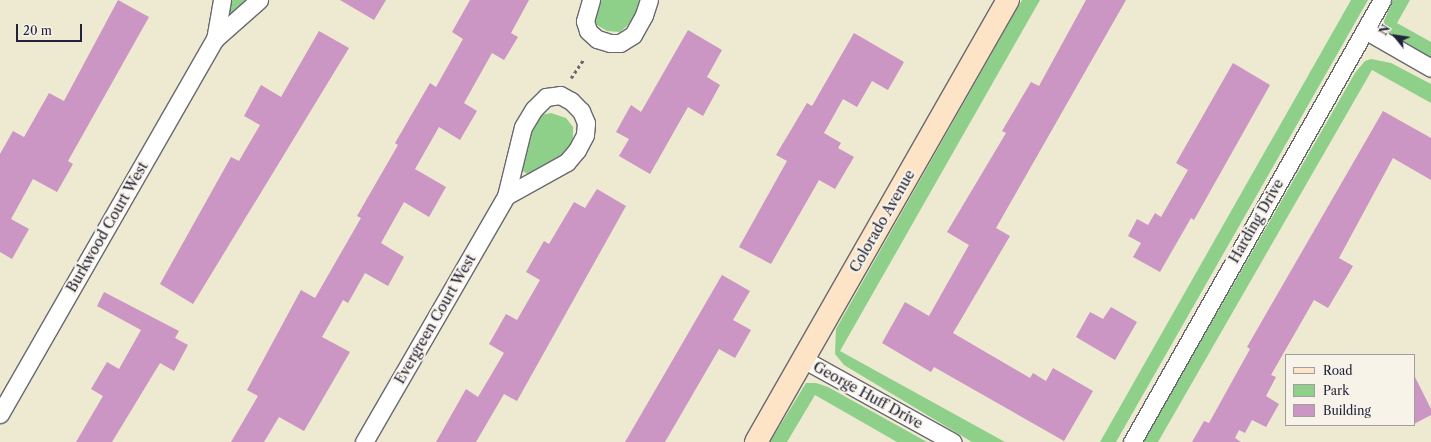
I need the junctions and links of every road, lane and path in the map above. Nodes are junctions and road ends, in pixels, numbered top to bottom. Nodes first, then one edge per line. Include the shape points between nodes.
1 (222, 0) edge
2 (259, 0) edge
3 (591, 0) edge
4 (649, 0) edge
5 (1008, 0) edge
6 (1382, 0) edge
7 (1366, 30) junction
8 (215, 39) junction
9 (584, 59) dead end
10 (1431, 68) edge
11 (570, 81) dead end
12 (506, 196) junction
13 (803, 359) junction
14 (0, 414) edge
15 (364, 442) edge
16 (756, 442) edge
17 (953, 442) edge
18 (1132, 442) edge

1 - 8 street, Burkwood Court West
2 - 8 street, Burkwood Court West
3 - 4 street via 585,21 588,31 597,39 610,43 620,43 633,35
5 - 13 street, Colorado Avenue
6 - 7 street, Harding Drive
7 - 10 street
7 - 18 street, Harding Drive
8 - 14 street, Burkwood Court West
9 - 11 path via 571,75
12 - 12 street, Evergreen Court West via 560,166 577,150 585,134 586,123 581,111 571,101 560,96 546,97 534,109 523,127
12 - 15 street, Evergreen Court West
13 - 16 street, Colorado Avenue
13 - 17 street, George Huff Drive

